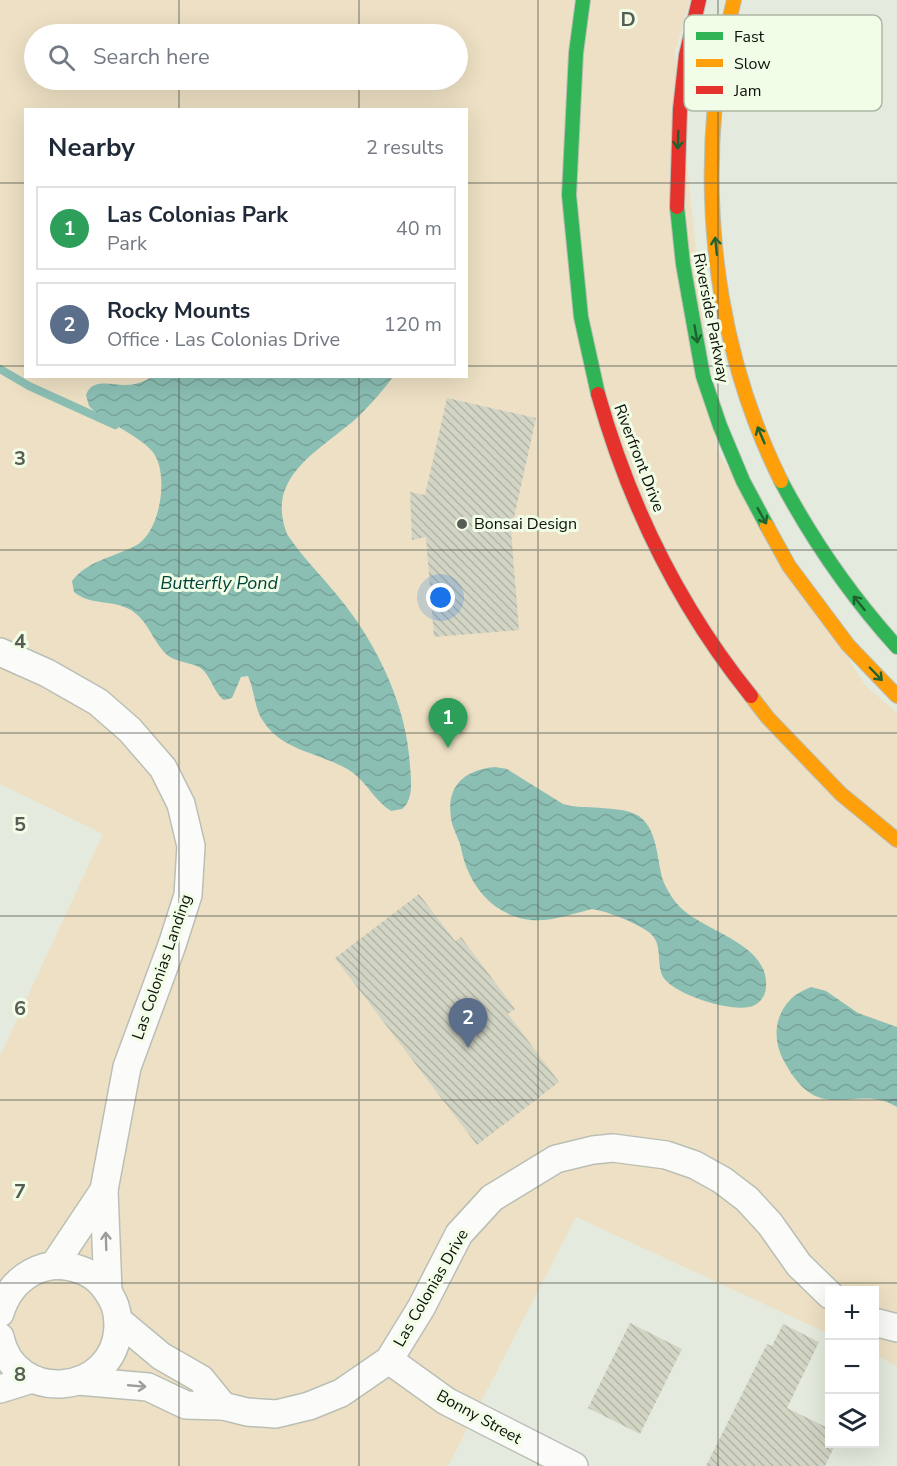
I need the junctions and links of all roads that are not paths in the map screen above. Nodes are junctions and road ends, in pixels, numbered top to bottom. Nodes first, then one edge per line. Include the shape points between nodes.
1 (583, 0) edge
2 (699, 0) edge
3 (734, 0) edge
4 (695, 15) edge
5 (730, 15) edge
6 (684, 73) edge
7 (714, 111) edge
8 (897, 647) edge
9 (0, 652) edge
10 (897, 696) edge
11 (897, 840) edge
12 (104, 1191) junction
13 (54, 1265) junction
14 (825, 1290) edge
15 (108, 1291) junction
16 (0, 1313) edge
17 (118, 1320) junction
18 (879, 1323) edge
19 (897, 1328) edge
20 (0, 1337) edge
21 (389, 1360) junction
22 (32, 1379) junction
23 (78, 1381) junction
24 (0, 1389) edge
25 (223, 1406) junction
26 (574, 1466) edge

1 - 11 main road, Riverfront Drive via 576,53 569,195 581,318 598,396 618,458 680,594 729,669 768,718 841,794
2 -> 4 main road, Riverside Parkway
5 -> 3 main road, Riverside Parkway
6 -> 10 main road, Riverside Parkway via 677,208 703,376 720,426 743,481 789,566 848,645
8 -> 7 main road, Riverside Parkway via 845,586 819,548 774,465 752,414 725,312 712,206
9 - 12 street, Las Colonias Landing via 98,702 130,730 163,768 181,804 191,846 188,895 128,1067
12 - 13 street, Las Colonias Landing
15 -> 12 street, Las Colonias Landing
13 - 15 street via 84,1271
13 - 16 street via 24,1275 4,1299
14 - 21 street, Las Colonias Drive via 799,1265 755,1207 722,1180 666,1155 593,1150 556,1159 492,1198 459,1234
15 - 17 street
17 - 23 street via 117,1336 104,1364
17 - 25 street via 161,1356 201,1379
18 - 19 street
20 - 22 street via 9,1359
21 - 25 street, Las Colonias Drive via 341,1393 309,1406 276,1414
21 - 26 street, Bonny Street via 446,1401
22 - 23 street, Las Colonias Drive via 63,1385
22 - 24 street
23 -> 25 street, Las Colonias Drive via 148,1388 186,1405

